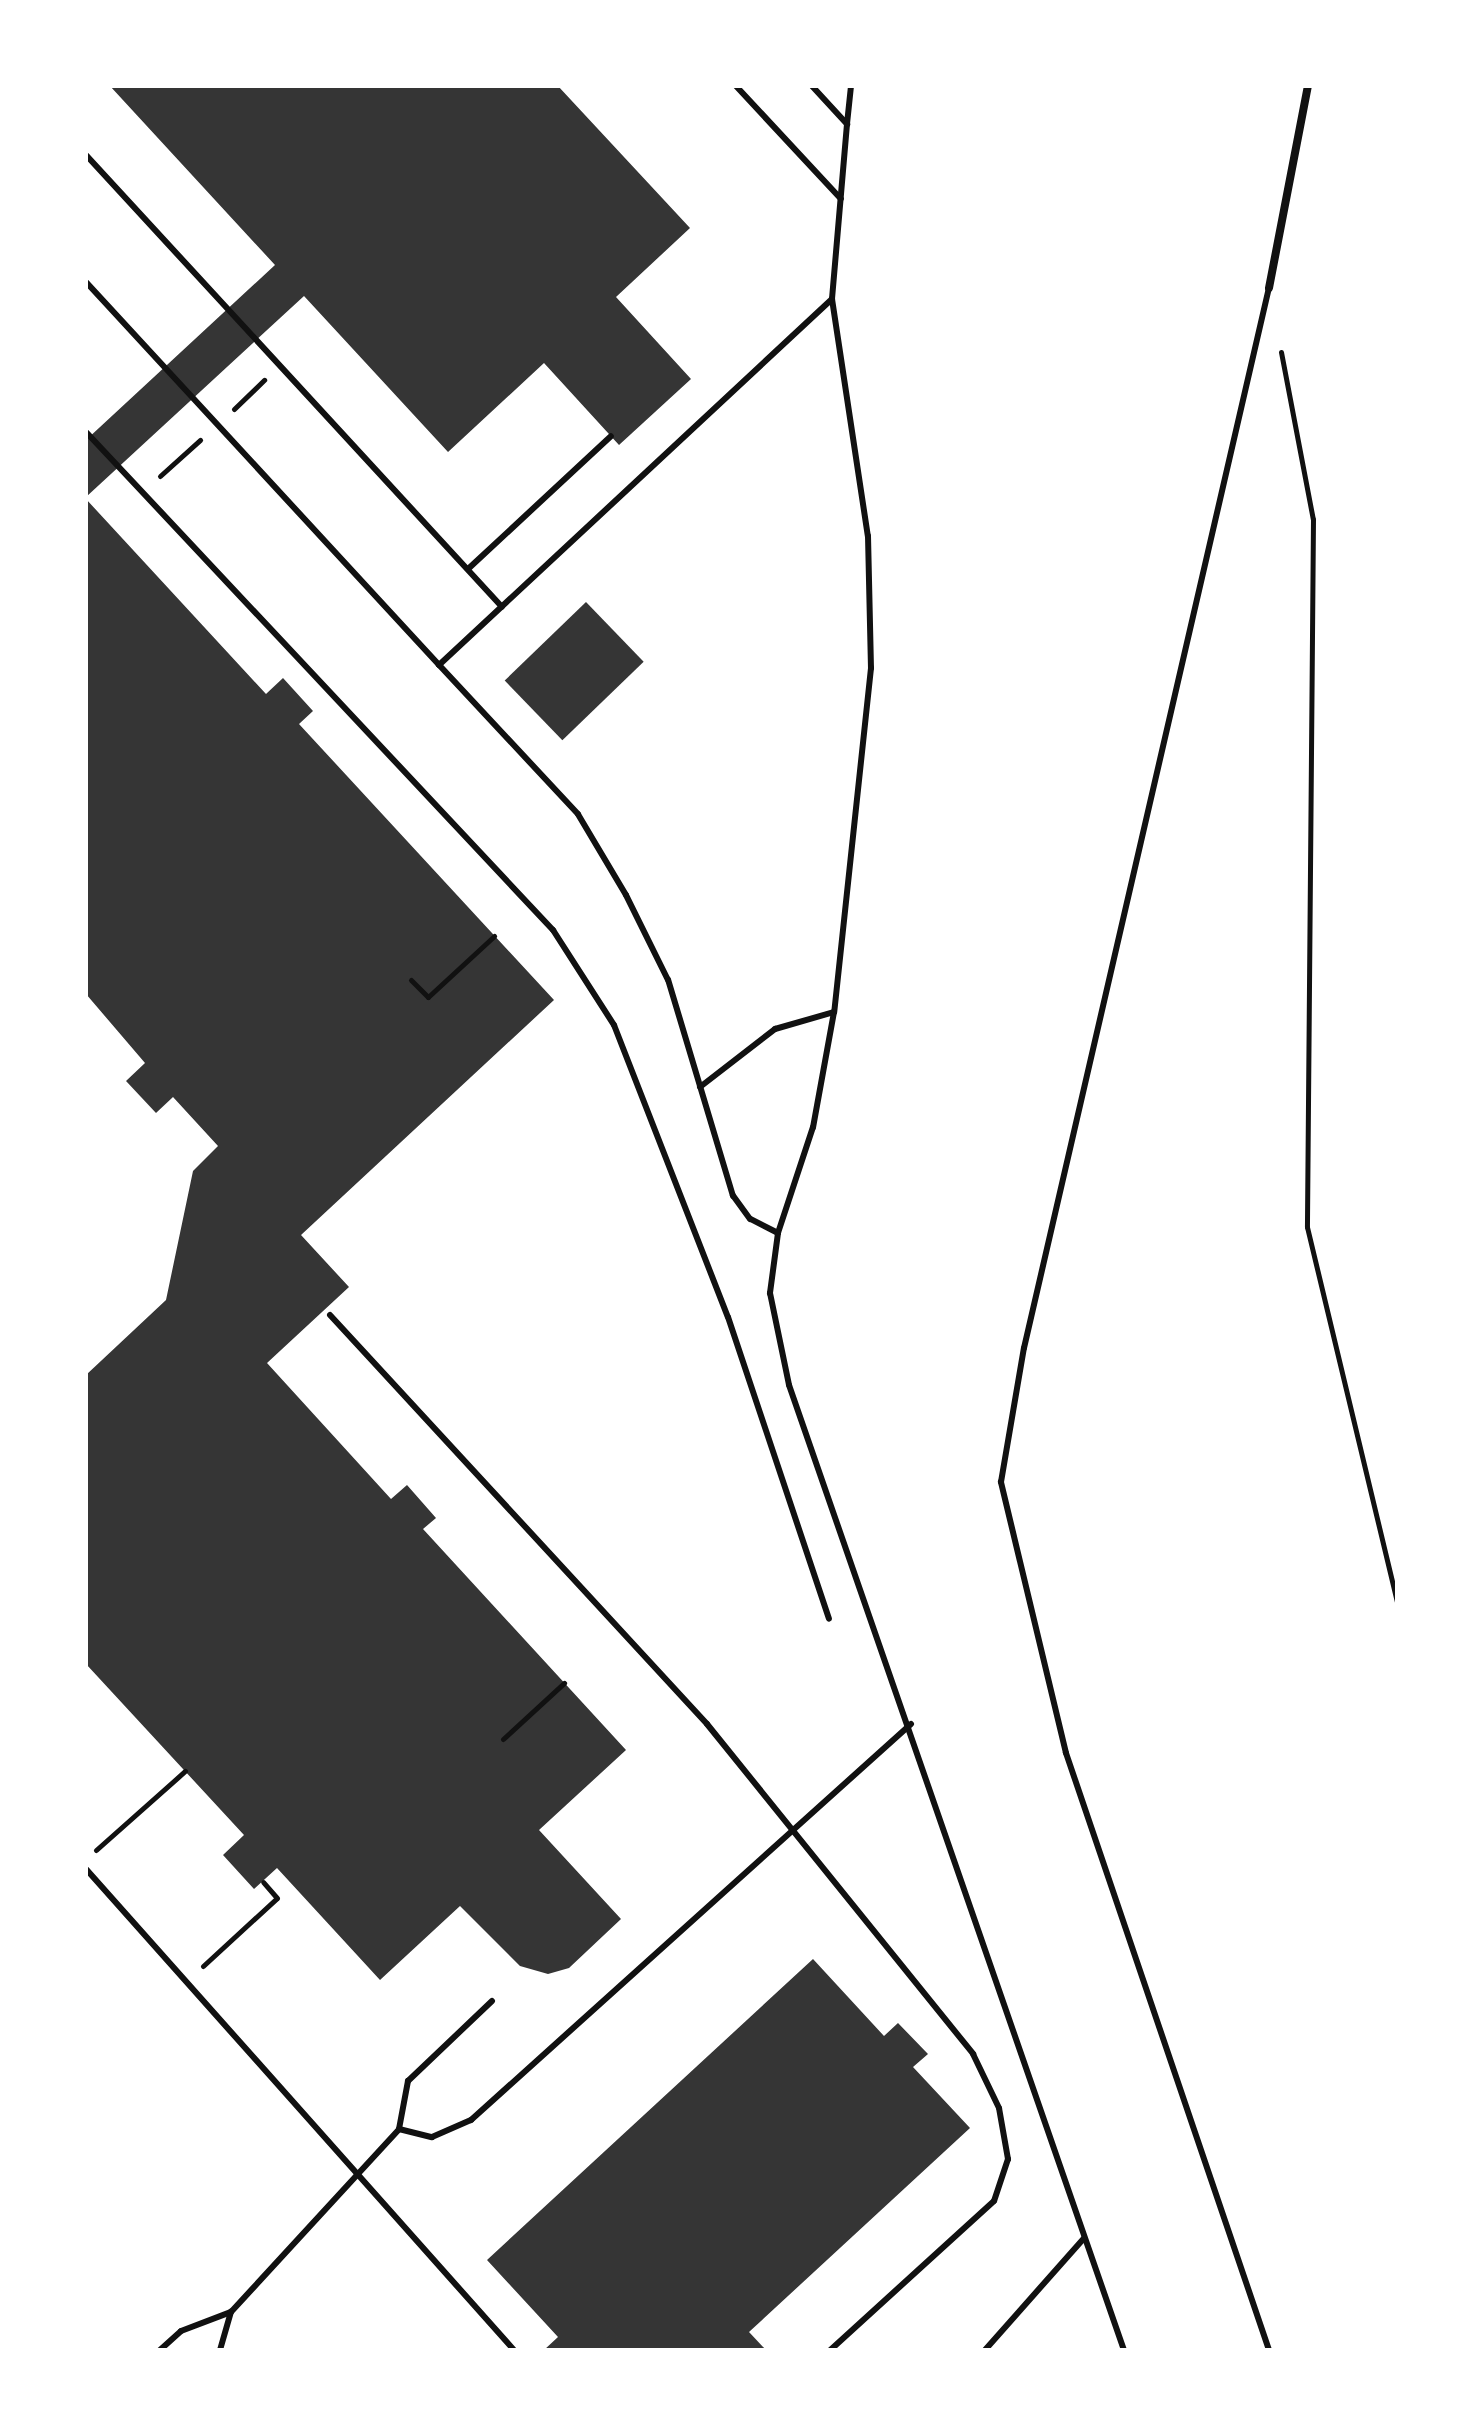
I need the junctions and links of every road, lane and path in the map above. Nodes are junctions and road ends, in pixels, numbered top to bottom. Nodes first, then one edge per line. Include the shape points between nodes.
1 (736, 86) edge
2 (812, 86) edge
3 (851, 86) edge
4 (1308, 86) edge
5 (847, 124) junction
6 (86, 155) edge
7 (841, 199) junction
8 (86, 282) edge
9 (1269, 288) joint
10 (832, 299) junction
11 (1278, 334) dead end
12 (86, 432) edge
13 (611, 436) dead end
14 (468, 569) junction
15 (502, 607) junction
16 (439, 665) junction
17 (494, 936) dead end
18 (411, 980) dead end
19 (834, 1012) junction
20 (700, 1087) junction
21 (778, 1233) junction
22 (330, 1315) dead end
23 (1397, 1601) edge
24 (829, 1619) dead end
25 (564, 1683) dead end
26 (911, 1724) junction
27 (503, 1739) dead end
28 (185, 1771) dead end
29 (794, 1828) junction
30 (86, 1859) edge
31 (86, 1869) edge
32 (263, 1882) dead end
33 (197, 1972) dead end
34 (492, 2001) dead end
35 (399, 2129) junction
36 (355, 2170) junction
37 (1084, 2238) junction
38 (231, 2312) junction
39 (160, 2350) edge
40 (220, 2350) edge
41 (514, 2350) edge
42 (830, 2350) edge
43 (985, 2350) edge
44 (1124, 2350) edge
45 (1269, 2350) edge

1 - 7 lane
2 - 5 lane
3 - 5 lane
4 - 9 street
5 - 7 lane
6 - 14 lane
7 - 10 lane
8 - 16 lane
9 - 45 lane via 1024,1348 1001,1482 1066,1753
10 - 15 lane
10 - 19 lane via 854,415 873,596
11 - 23 path via 1313,519 1307,1227
12 - 24 lane via 553,930 607,1013 728,1317
13 - 14 lane
14 - 15 lane
15 - 16 lane
16 - 20 lane via 578,814 668,980
17 - 18 path via 428,997
19 - 20 lane via 775,1029
19 - 21 lane via 813,1127
20 - 21 lane via 733,1196 750,1219
21 - 26 lane via 770,1293 789,1385
22 - 29 lane
25 - 27 path
26 - 29 lane
26 - 37 lane
28 - 30 path
29 - 35 lane via 471,2120 432,2137
29 - 42 lane via 973,2054 999,2108 1008,2159 994,2201
31 - 36 lane
32 - 33 path via 277,1898
34 - 35 lane via 408,2081
35 - 36 lane
36 - 38 lane
36 - 41 lane
37 - 43 lane
37 - 44 lane
38 - 39 lane via 181,2331
38 - 40 lane

